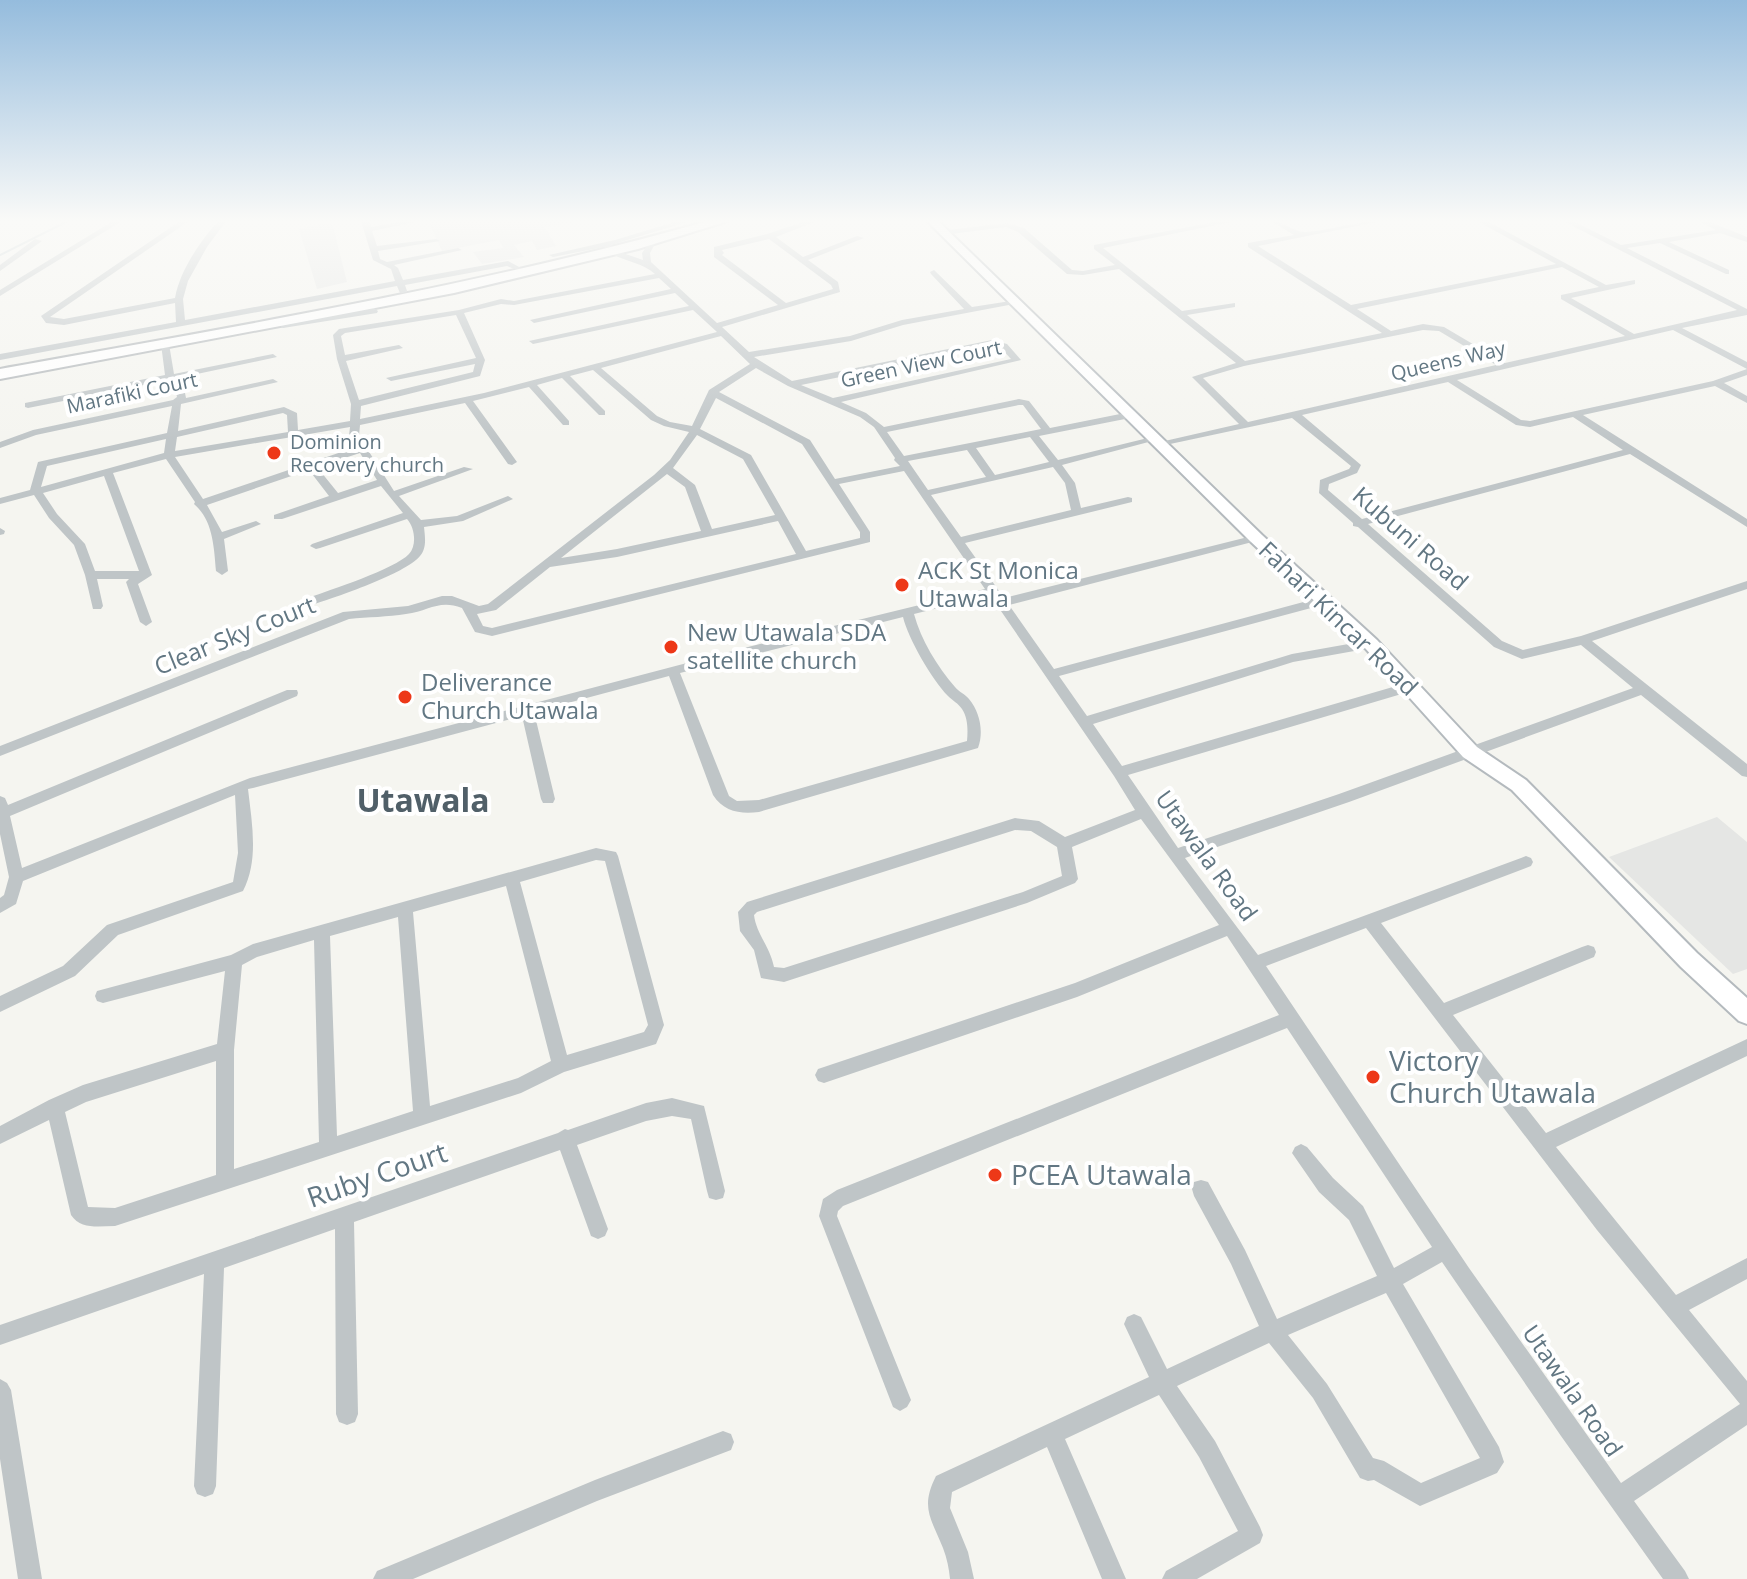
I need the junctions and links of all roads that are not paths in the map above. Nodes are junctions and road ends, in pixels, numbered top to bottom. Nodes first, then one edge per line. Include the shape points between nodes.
1 (76, 295) edge
2 (181, 295) edge
3 (364, 295) edge
4 (381, 295) edge
5 (431, 295) edge
6 (558, 295) edge
7 (655, 295) edge
8 (682, 295) edge
9 (770, 295) edge
10 (815, 295) edge
11 (956, 295) edge
12 (1006, 295) edge
13 (1156, 295) edge
14 (1328, 295) edge
15 (1415, 295) edge
16 (1572, 295) edge
17 (1713, 295) edge
18 (179, 300) junction
19 (1014, 302) junction
20 (784, 305) junction
21 (1232, 305) dead end
22 (696, 307) junction
23 (340, 308) junction
24 (1349, 308) junction
25 (374, 309) junction
26 (971, 311) junction
27 (459, 312) junction
28 (1746, 312) edge
29 (1179, 314) junction
30 (534, 320) dead end
31 (180, 324) junction
32 (199, 325) junction
33 (376, 325) junction
34 (1674, 327) junction
35 (719, 329) junction
36 (1387, 332) junction
37 (1633, 337) junction
38 (533, 341) dead end
39 (165, 345) junction
40 (399, 348) dead end
41 (0, 357) edge
42 (273, 357) dead end
43 (919, 358) junction
44 (341, 359) junction
45 (752, 360) junction
46 (1243, 364) junction
47 (0, 365) edge
48 (481, 366) junction
49 (593, 366) junction
50 (1503, 366) junction
51 (1747, 366) edge
52 (871, 367) junction
53 (1747, 372) edge
54 (563, 374) junction
55 (0, 376) edge
56 (170, 376) junction
57 (391, 378) dead end
58 (934, 379) junction
59 (1451, 380) junction
60 (273, 382) dead end
61 (530, 383) junction
62 (1716, 383) junction
63 (791, 384) junction
64 (887, 390) junction
65 (497, 392) junction
66 (712, 392) junction
67 (467, 399) junction
68 (1747, 400) edge
69 (834, 401) junction
70 (177, 402) junction
71 (356, 404) junction
72 (28, 405) dead end
73 (602, 413) dead end
74 (1294, 414) junction
75 (1130, 415) junction
76 (1577, 416) junction
77 (566, 423) dead end
78 (354, 424) junction
79 (1244, 424) junction
80 (695, 430) junction
81 (1047, 430) junction
82 (880, 431) junction
83 (172, 433) junction
84 (1032, 433) junction
85 (293, 435) junction
86 (1157, 442) junction
87 (0, 445) edge
88 (969, 446) junction
89 (361, 449) junction
90 (1631, 451) junction
91 (169, 455) junction
92 (512, 462) dead end
93 (902, 464) junction
94 (1056, 464) junction
95 (310, 465) junction
96 (468, 469) dead end
97 (667, 469) junction
98 (107, 471) junction
99 (992, 478) junction
100 (384, 481) junction
101 (834, 482) junction
102 (35, 489) junction
103 (923, 494) junction
104 (392, 495) junction
105 (335, 496) junction
106 (508, 499) dead end
107 (1128, 500) dead end
108 (0, 501) edge
109 (199, 504) junction
110 (1077, 512) junction
111 (278, 517) dead end
112 (780, 517) junction
113 (414, 519) junction
114 (256, 524) dead end
115 (1357, 524) junction
116 (1747, 524) edge
117 (707, 531) junction
118 (218, 537) junction
119 (1256, 538) junction
120 (957, 541) junction
121 (316, 546) dead end
122 (804, 557) junction
123 (548, 564) junction
124 (222, 571) dead end
125 (91, 575) junction
126 (146, 575) junction
127 (1747, 585) edge
128 (996, 597) junction
129 (312, 601) dead end
130 (1322, 601) junction
131 (97, 606) dead end
132 (467, 606) junction
133 (908, 612) junction
134 (146, 622) dead end
135 (1583, 640) junction
136 (1371, 644) junction
137 (673, 671) junction
138 (1050, 674) junction
139 (1410, 687) junction
140 (1643, 689) junction
141 (292, 693) dead end
142 (527, 710) junction
143 (1084, 722) junction
144 (0, 751) edge
145 (1470, 752) junction
146 (1119, 772) junction
147 (1747, 772) edge
148 (241, 786) junction
149 (548, 799) dead end
150 (1, 807) edge
151 (1142, 813) junction
152 (1064, 844) junction
153 (1175, 855) junction
154 (1526, 862) dead end
155 (17, 877) junction
156 (511, 878) junction
157 (0, 906) edge
158 (405, 908) junction
159 (1370, 921) junction
160 (1230, 928) junction
161 (322, 933) junction
162 (1588, 952) dead end
163 (234, 961) junction
164 (1255, 963) junction
165 (103, 996) dead end
166 (0, 1004) edge
167 (1441, 1012) junction
168 (1747, 1013) edge
169 (1290, 1019) junction
170 (1747, 1047) edge
171 (225, 1050) junction
172 (561, 1065) junction
173 (824, 1075) dead end
174 (55, 1106) junction
175 (422, 1117) junction
176 (0, 1135) edge
177 (565, 1138) junction
178 (1543, 1144) junction
179 (328, 1146) junction
180 (1301, 1153) dead end
181 (225, 1181) junction
182 (1201, 1189) dead end
183 (716, 1191) dead end
184 (344, 1216) junction
185 (598, 1229) dead end
186 (1443, 1251) junction
187 (214, 1261) junction
188 (1747, 1268) edge
189 (1390, 1281) junction
190 (1673, 1308) junction
191 (1134, 1324) dead end
192 (1272, 1331) junction
193 (0, 1335) edge
194 (1163, 1383) junction
195 (0, 1390) edge
196 (1747, 1397) edge
197 (900, 1400) dead end
198 (1747, 1412) edge
199 (347, 1414) dead end
200 (1053, 1435) junction
201 (723, 1442) dead end
202 (205, 1486) dead end
203 (1618, 1498) junction
204 (30, 1579) edge
205 (385, 1579) edge
206 (962, 1579) edge
207 (1114, 1579) edge
208 (1174, 1579) edge
209 (1677, 1579) edge

1 - 18 street via 45,316 49,321
2 - 18 street
3 - 32 street
4 - 23 main road
5 - 25 main road
6 - 27 street
7 - 30 street
8 - 22 street, Utawala Road
9 - 20 street
10 - 20 street
11 - 26 street
12 - 19 street, Fahari Kincar Road
13 - 29 street
14 - 24 street
15 - 24 street
16 - 37 street via 1564,297
17 - 28 street
18 - 31 street
19 - 26 street
19 - 75 street, Fahari Kincar Road
20 - 35 street
21 - 29 street
22 - 35 street, Utawala Road
22 - 38 street
23 - 25 main road
23 - 32 main road
23 - 39 main road
24 - 36 street
25 - 33 street
25 - 39 street
26 - 45 street
27 - 33 street
27 - 48 street
28 - 34 street, Queens Way
29 - 46 street
31 - 32 street
31 - 41 street
32 - 47 main road
33 - 44 street via 338,333
34 - 37 street, Queens Way
34 - 51 street
35 - 45 street, Utawala Road
35 - 49 street
36 - 46 street
36 - 50 street via 1441,329
37 - 50 street, Queens Way
39 - 55 main road
39 - 56 street
40 - 44 street
42 - 56 street
43 - 52 street, Green View Court
43 - 58 street
43 - 58 street, Green View Court via 996,343 1017,360
44 - 71 street
45 - 63 street, Utawala Road
45 - 66 street
46 - 79 street via 1196,380
48 - 57 street
48 - 65 street
48 - 71 street via 474,376
49 - 54 street
49 - 80 street via 654,418
50 - 59 street, Queens Way
52 - 63 street, Green View Court
52 - 64 street
53 - 62 street
54 - 61 street
54 - 73 street
56 - 70 street via 182,392
56 - 72 street
58 - 64 street, Green View Court
59 - 74 street, Queens Way
59 - 76 street via 1519,423
60 - 70 street, Marafiki Court
61 - 65 street
61 - 77 street
62 - 68 street
62 - 76 street
63 - 69 street, Utawala Road
64 - 69 street, Green View Court
65 - 67 street
66 - 80 street
66 - 101 street via 806,442
67 - 78 street
67 - 92 street
69 - 82 street, Utawala Road via 872,420
70 - 83 street
70 - 87 street, Marafiki Court
71 - 78 street
74 - 79 street, Queens Way
74 - 115 street, Kubuni Road via 1356,465 1322,487
75 - 81 street
75 - 86 street, Fahari Kincar Road
76 - 90 street
78 - 85 street
78 - 89 street
79 - 86 street, Queens Way
80 - 97 street
80 - 112 street via 747,457
81 - 82 street via 1026,403 1019,402
81 - 84 street
82 - 93 street, Utawala Road
83 - 85 street via 289,410
83 - 91 street
83 - 102 street via 42,464
84 - 88 street
84 - 94 street
85 - 91 street
86 - 94 street, Queens Way
86 - 119 street, Fahari Kincar Road
88 - 93 street
88 - 99 street
89 - 95 street
89 - 100 street
90 - 115 street
90 - 116 street
91 - 98 street
91 - 109 street
93 - 101 street
93 - 103 street, Utawala Road
94 - 99 street, Queens Way
94 - 110 street via 1070,483
95 - 105 street
95 - 109 street
96 - 104 street
97 - 117 street via 690,485
97 - 123 street
98 - 102 street
98 - 126 street
99 - 103 street, Queens Way
100 - 104 street
100 - 105 street
101 - 122 street via 868,537
102 - 108 street
102 - 125 street via 79,544
103 - 120 street, Utawala Road
104 - 113 street
105 - 111 street
106 - 113 street via 459,519
107 - 110 street
109 - 118 street
110 - 120 street
112 - 117 street
112 - 122 street
113 - 121 street
113 - 129 street, Clear Sky Court via 420,541 410,561
114 - 118 street
115 - 135 street, Kubuni Road via 1514,654
117 - 123 street
118 - 124 street
119 - 128 street
119 - 130 street, Fahari Kincar Road
120 - 128 street, Utawala Road
122 - 132 street via 492,632 479,629
123 - 132 street, Clear Sky Court via 492,607
125 - 126 street
125 - 131 street
126 - 134 street via 132,582
127 - 135 street
128 - 133 street
128 - 138 street, Utawala Road
130 - 136 street, Fahari Kincar Road
130 - 138 street
132 - 144 street, Clear Sky Court via 442,600 386,614 347,615
133 - 137 street
133 - 137 street via 916,642 971,711 973,744 759,806 736,807 720,795
135 - 140 street
136 - 139 street, Fahari Kincar Road
136 - 143 street via 1292,658
137 - 142 street
138 - 143 street, Utawala Road
139 - 145 street, Fahari Kincar Road
139 - 146 street
140 - 145 street
140 - 147 street
141 - 150 street
142 - 148 street
142 - 149 street
143 - 146 street, Utawala Road
145 - 153 street
145 - 168 street, Fahari Kincar Road via 1519,785
146 - 151 street, Utawala Road
148 - 155 street
148 - 166 street via 245,865 238,887 113,930 69,971
150 - 155 street
151 - 152 street
151 - 153 street, Utawala Road
152 - 152 street via 1034,825 1015,824 752,907 746,912 748,931 757,938 767,973 784,975 1065,883 1071,873
153 - 160 street, Utawala Road
154 - 159 street
155 - 157 street via 11,899
156 - 158 street
156 - 172 street
156 - 172 street via 605,854 614,861 655,1032 650,1038
158 - 161 street
158 - 175 street
159 - 164 street
159 - 167 street
160 - 164 street, Utawala Road
160 - 173 street via 1077,990
161 - 163 street
161 - 179 street
162 - 167 street
163 - 165 street
163 - 171 street
164 - 169 street, Utawala Road
167 - 178 street
169 - 186 street, Utawala Road
169 - 197 street via 837,1199 828,1216
170 - 178 street
171 - 174 street
171 - 181 street
172 - 175 street via 521,1085
174 - 176 street
174 - 181 street via 83,1216 115,1217
175 - 179 street
177 - 183 street, Ruby Court via 646,1112 672,1107 698,1112
177 - 184 street, Ruby Court
177 - 185 street
178 - 190 street
179 - 181 street
180 - 189 street via 1356,1213
182 - 192 street
184 - 187 street, Ruby Court
184 - 199 street
186 - 189 street
186 - 203 street, Utawala Road
187 - 193 street, Ruby Court
187 - 202 street
188 - 190 street
189 - 192 street
189 - 192 street via 1491,1455 1489,1465 1420,1495 1376,1469 1368,1470 1320,1391
190 - 196 street
191 - 194 street
192 - 194 street
194 - 200 street
194 - 208 street via 1207,1449 1252,1535
195 - 204 street
198 - 203 street
200 - 206 street via 944,1484 936,1508 956,1550
200 - 207 street
201 - 205 street
203 - 209 street, Utawala Road

